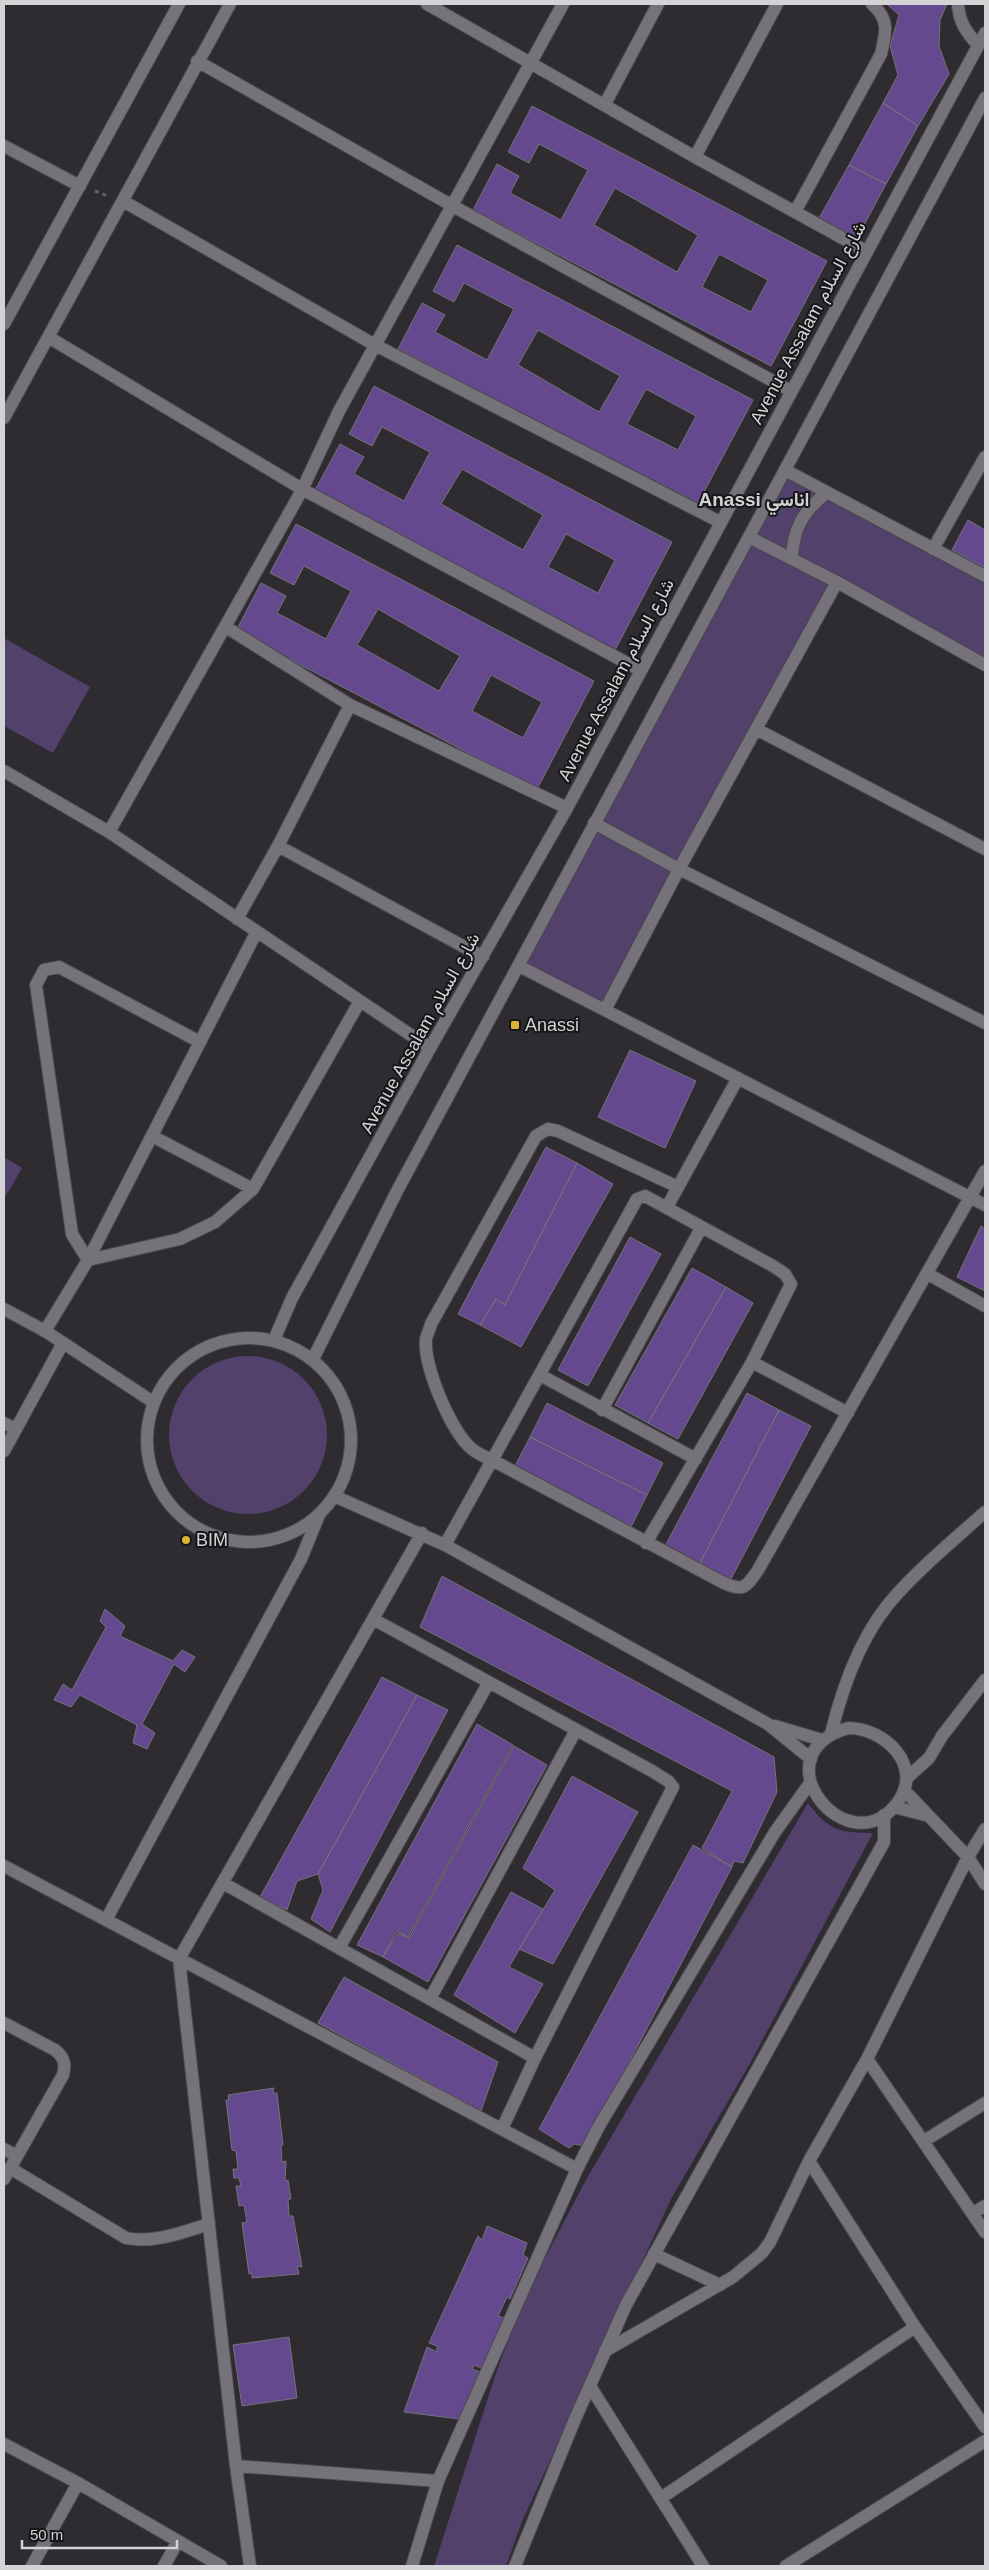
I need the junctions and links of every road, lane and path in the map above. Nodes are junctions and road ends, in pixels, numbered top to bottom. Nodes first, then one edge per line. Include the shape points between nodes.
1 (179, 4) edge
2 (230, 4) edge
3 (429, 4) edge
4 (563, 4) edge
5 (658, 4) edge
6 (777, 4) edge
7 (872, 4) edge
8 (958, 4) edge
9 (985, 34) edge
10 (978, 45) junction
11 (197, 61) junction
12 (531, 64) junction
13 (985, 98) edge
14 (605, 104) junction
15 (4, 146) edge
16 (695, 157) junction
17 (80, 186) junction
18 (123, 201) junction
19 (451, 205) junction
20 (795, 212) junction
21 (866, 251) junction
22 (4, 324) edge
23 (50, 338) junction
24 (375, 345) junction
25 (792, 390) junction
26 (4, 418) edge
27 (985, 457) edge
28 (785, 470) junction
29 (302, 489) junction
30 (826, 493) junction
31 (720, 522) junction
32 (749, 537) junction
33 (933, 549) junction
34 (792, 559) junction
35 (985, 576) edge
36 (836, 582) junction
37 (226, 627) junction
38 (985, 664) edge
39 (640, 670) junction
40 (350, 705) junction
41 (756, 729) junction
42 (4, 771) edge
43 (567, 808) junction
44 (594, 823) junction
45 (108, 832) junction
46 (278, 846) junction
47 (985, 849) edge
48 (679, 869) junction
49 (237, 919) junction
50 (256, 933) junction
51 (483, 957) junction
52 (519, 966) junction
53 (360, 1001) junction
54 (605, 1010) junction
55 (985, 1023) edge
56 (200, 1042) junction
57 (430, 1048) junction
58 (738, 1078) junction
59 (152, 1136) junction
60 (985, 1171) edge
61 (678, 1187) junction
62 (252, 1190) junction
63 (971, 1198) junction
64 (985, 1205) edge
65 (667, 1207) junction
66 (701, 1228) junction
67 (88, 1260) junction
68 (928, 1274) junction
69 (985, 1306) edge
70 (4, 1309) edge
71 (45, 1331) junction
72 (274, 1340) junction
73 (63, 1343) junction
74 (313, 1359) junction
75 (752, 1362) junction
76 (540, 1374) junction
77 (153, 1402) junction
78 (602, 1410) junction
79 (848, 1413) junction
80 (4, 1423) edge
81 (16, 1429) junction
82 (4, 1451) edge
83 (696, 1459) junction
84 (492, 1460) junction
85 (334, 1496) junction
86 (985, 1512) edge
87 (319, 1514) junction
88 (422, 1533) junction
89 (646, 1543) junction
90 (445, 1545) junction
91 (372, 1619) junction
92 (985, 1680) edge
93 (489, 1682) junction
94 (768, 1724) junction
95 (576, 1730) junction
96 (827, 1737) junction
97 (811, 1759) junction
98 (810, 1782) junction
99 (906, 1784) junction
100 (889, 1811) junction
101 (929, 1816) junction
102 (985, 1829) edge
103 (968, 1857) junction
104 (4, 1866) edge
105 (223, 1883) junction
106 (985, 1884) edge
107 (106, 1920) junction
108 (340, 1948) junction
109 (179, 1959) junction
110 (430, 1999) junction
111 (4, 2023) edge
112 (535, 2058) junction
113 (867, 2060) junction
114 (985, 2103) edge
115 (502, 2129) junction
116 (924, 2141) junction
117 (4, 2149) edge
118 (17, 2156) junction
119 (809, 2161) junction
120 (577, 2169) junction
121 (7, 2174) edge
122 (985, 2206) edge
123 (974, 2213) junction
124 (209, 2224) junction
125 (985, 2232) edge
126 (654, 2254) junction
127 (720, 2285) junction
128 (915, 2327) junction
129 (605, 2352) junction
130 (590, 2386) junction
131 (985, 2428) edge
132 (985, 2441) edge
133 (4, 2444) edge
134 (236, 2466) junction
135 (438, 2481) junction
136 (78, 2483) junction
137 (661, 2498) junction
138 (178, 2541) junction
139 (32, 2566) edge
140 (164, 2566) edge
141 (221, 2566) edge
142 (250, 2566) edge
143 (412, 2566) edge
144 (515, 2566) edge
145 (703, 2566) edge
146 (786, 2566) edge

1 - 17 street
2 - 11 street
3 - 12 street
4 - 12 street
5 - 14 street
6 - 16 street
7 - 20 street via 883,14 886,33 881,54
8 - 10 street via 959,18
9 - 10 street, Avenue Assalam شارع السلام
10 - 21 street, Avenue Assalam شارع السلام
11 - 18 street
11 - 19 street
12 - 14 street
12 - 19 street
13 - 28 street
14 - 16 street
15 - 17 street
16 - 20 street
17 - 18 path
17 - 22 street
18 - 23 street
18 - 24 street
19 - 24 street
19 - 25 street
20 - 21 street
21 - 25 street, Avenue Assalam شارع السلام
23 - 26 street
23 - 29 street
24 - 29 street
24 - 31 street
25 - 31 street, Avenue Assalam شارع السلام
27 - 33 street
28 - 30 street
28 - 32 street
29 - 37 street
29 - 39 street
30 - 33 street
30 - 34 street via 800,522 792,539
31 - 39 street, Avenue Assalam شارع السلام
32 - 34 street
32 - 44 street
33 - 35 street
34 - 36 street
36 - 38 street
36 - 41 street
37 - 40 street
37 - 45 street
39 - 43 street, Avenue Assalam شارع السلام
40 - 43 street
40 - 46 street
41 - 47 street
41 - 48 street
42 - 45 street
43 - 51 street, Avenue Assalam شارع السلام
44 - 48 street
44 - 52 street
45 - 49 street
46 - 49 street
46 - 51 street
48 - 54 street
48 - 55 street
49 - 50 street
50 - 53 street
50 - 56 street
51 - 57 street, Avenue Assalam شارع السلام
52 - 54 street
52 - 74 street via 396,1193
53 - 57 street
53 - 62 street
54 - 58 street
56 - 59 street
56 - 67 street via 59,966 44,970 36,985 72,1234
57 - 72 street, Avenue Assalam شارع السلام via 292,1298
58 - 61 street
58 - 63 street
59 - 62 street
59 - 67 street
60 - 63 street
61 - 65 street
61 - 84 street via 558,1131 548,1129 536,1136 426,1339 442,1404 455,1430 471,1448
62 - 67 street via 215,1222 180,1239
63 - 64 street
63 - 68 street
65 - 66 street
65 - 76 street via 645,1196 637,1199
66 - 75 street via 773,1266 785,1274 791,1284
66 - 78 street
67 - 71 street
68 - 69 street
68 - 79 street
70 - 71 street
71 - 73 street
72 - 74 street
72 - 77 street via 237,1338 202,1348 173,1371
73 - 77 street
73 - 81 street
74 - 85 street via 334,1382 347,1410 351,1440 347,1469
75 - 79 street
75 - 83 street
76 - 78 street
76 - 84 street
77 - 87 street via 147,1450 153,1479 175,1512 208,1534 246,1542 285,1536
78 - 83 street
79 - 89 street via 758,1570 743,1587 737,1589
80 - 81 street
81 - 82 street
83 - 89 street
84 - 89 street
84 - 90 street
85 - 87 street
85 - 88 street
86 - 96 street via 897,1593 880,1617 851,1669
87 - 107 street via 301,1559
88 - 90 street
88 - 91 street
90 - 94 street
91 - 93 street
91 - 105 street
92 - 99 street via 929,1758
93 - 95 street
93 - 108 street
94 - 96 street
94 - 97 street
95 - 110 street
95 - 112 street via 674,1787
96 - 97 street
96 - 99 street via 848,1728 876,1733 896,1750
97 - 98 street
98 - 100 street via 816,1797 838,1817 854,1822 871,1821
98 - 120 street via 765,1849 599,2126
99 - 100 street
99 - 101 street
100 - 101 street
100 - 126 street via 884,1842
101 - 103 street
102 - 103 street
103 - 106 street
103 - 113 street
104 - 107 street
105 - 108 street
105 - 109 street
107 - 109 street
108 - 110 street
109 - 115 street
109 - 124 street
110 - 112 street
111 - 118 street via 61,2055 65,2068
112 - 115 street
113 - 116 street
113 - 119 street
114 - 116 street
115 - 120 street
116 - 123 street
117 - 118 street
118 - 121 street
119 - 127 street via 770,2242 747,2267
119 - 128 street
120 - 135 street
121 - 124 street via 126,2238 152,2239
122 - 123 street
123 - 125 street
124 - 134 street
126 - 127 street
126 - 129 street
127 - 129 street
128 - 131 street
128 - 137 street
129 - 130 street
130 - 137 street
130 - 144 street
132 - 146 street
133 - 136 street
134 - 135 street
134 - 142 street
135 - 143 street
136 - 138 street
136 - 139 street
137 - 145 street
138 - 140 street
138 - 141 street

